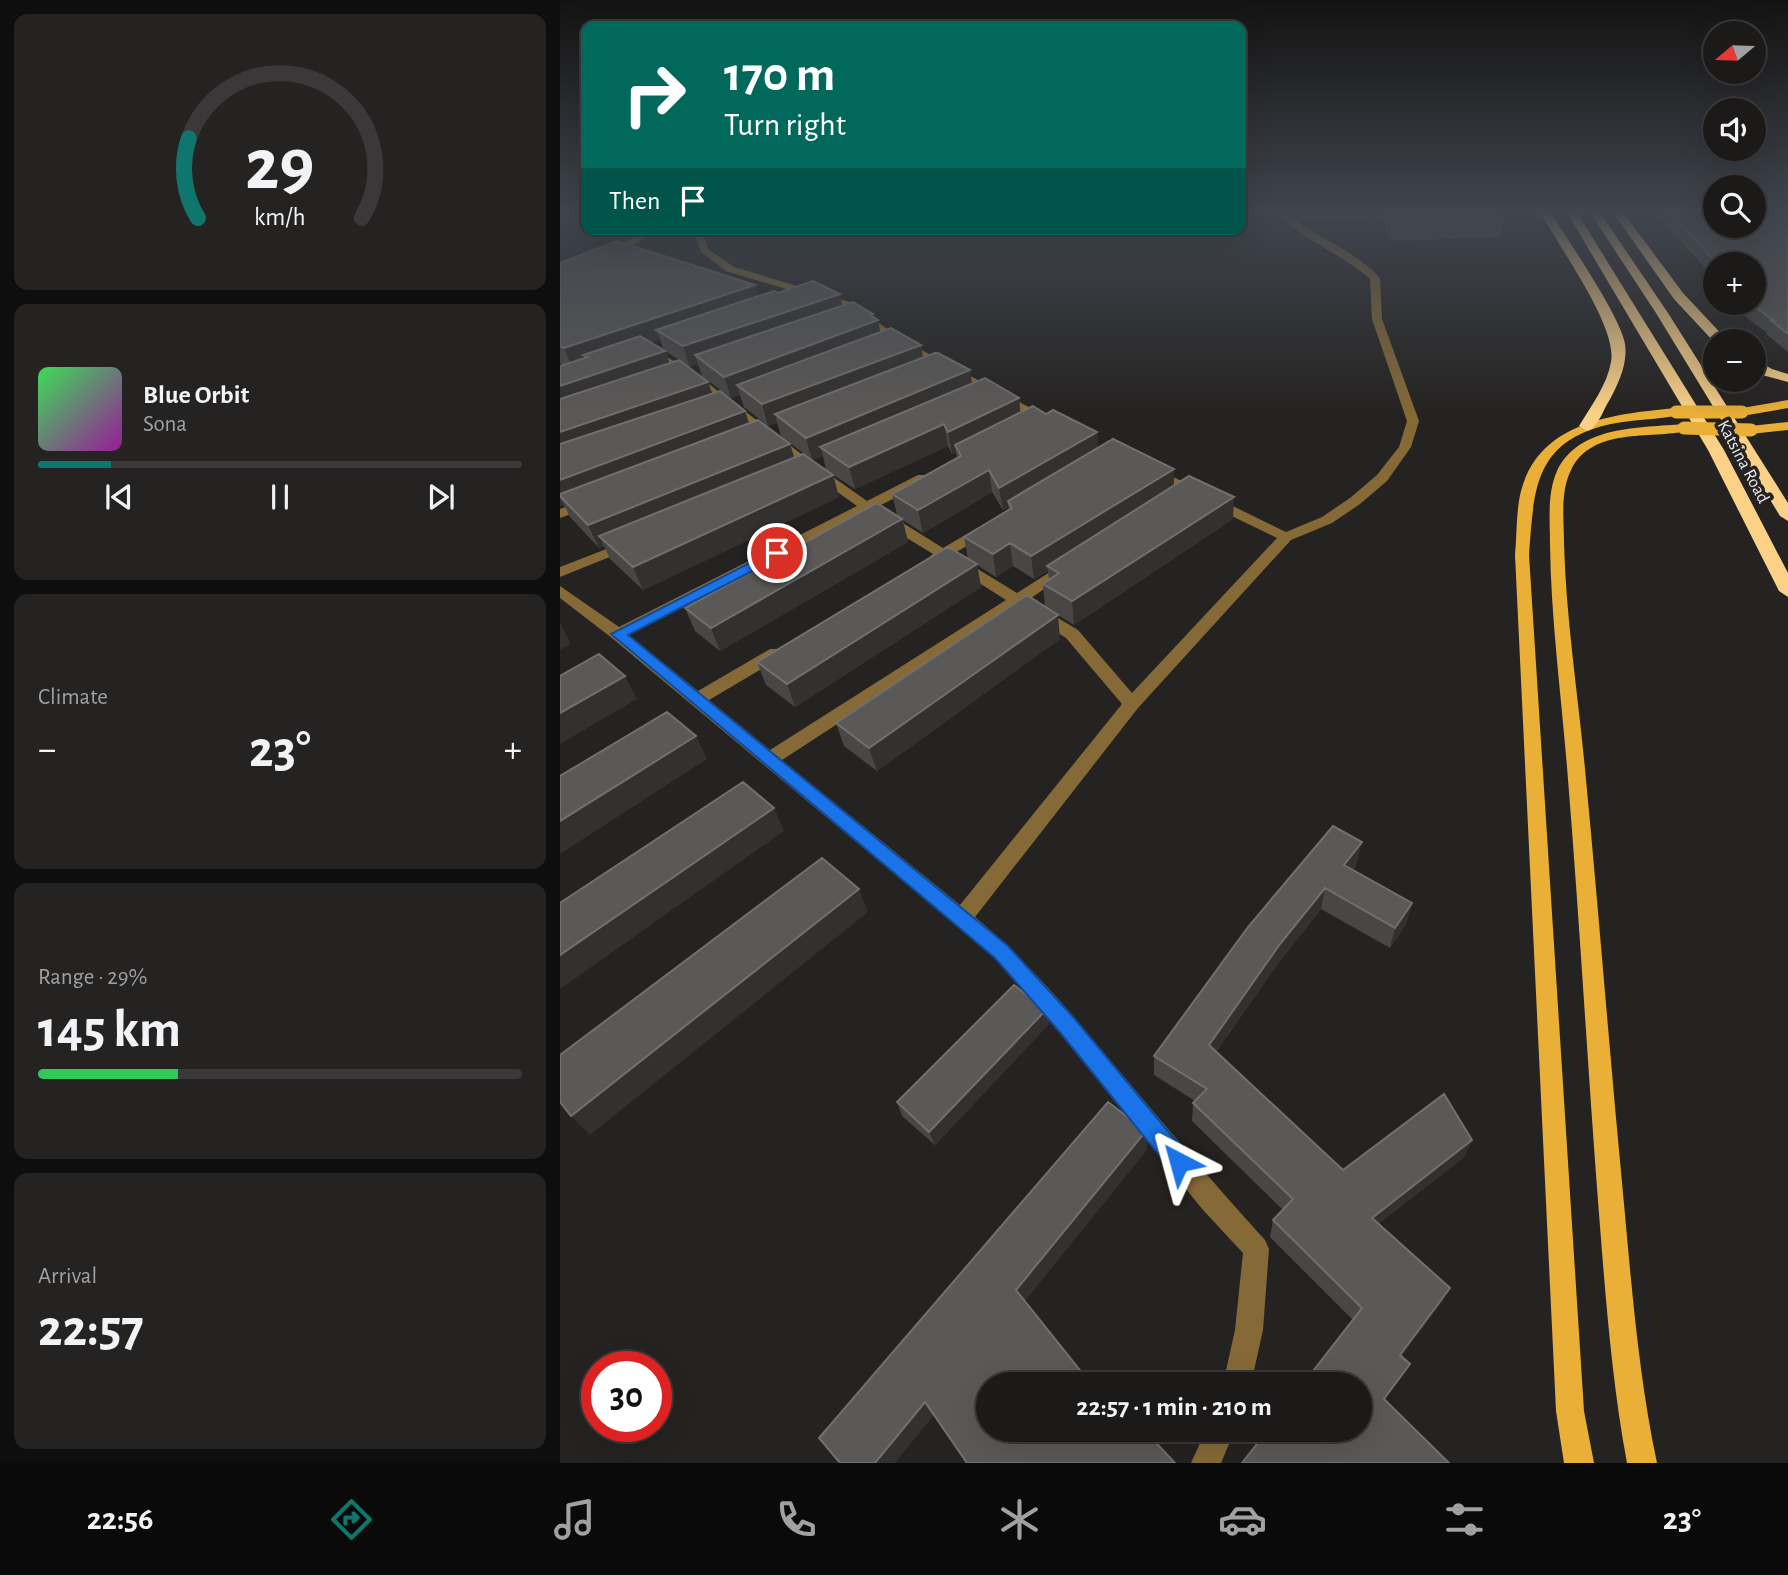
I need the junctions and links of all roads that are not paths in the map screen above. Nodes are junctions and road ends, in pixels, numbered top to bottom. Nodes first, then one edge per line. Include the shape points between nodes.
1 (764, 279) edge
2 (1376, 279) edge
3 (1586, 279) edge
4 (1612, 279) edge
5 (1638, 279) edge
6 (1667, 279) edge
7 (812, 294) junction
8 (787, 303) edge
9 (1709, 329) edge
10 (897, 341) junction
11 (884, 346) edge
12 (649, 350) edge
13 (1766, 371) edge
14 (1788, 377) edge
15 (1788, 404) edge
16 (1680, 420) junction
17 (1587, 426) junction
18 (1788, 426) edge
19 (1065, 429) edge
20 (1756, 463) junction
21 (1139, 465) edge
22 (942, 468) edge
23 (1788, 489) edge
24 (599, 499) edge
25 (867, 507) junction
26 (560, 514) edge
27 (1788, 516) edge
28 (999, 521) edge
29 (1286, 537) junction
30 (635, 541) edge
31 (942, 555) junction
32 (1086, 556) edge
33 (918, 569) edge
34 (560, 572) edge
35 (560, 591) edge
36 (1788, 592) edge
37 (1017, 600) junction
38 (618, 634) junction
39 (789, 645) edge
40 (696, 700) junction
41 (1132, 704) junction
42 (769, 759) junction
43 (961, 919) junction
44 (1240, 1372) edge
45 (1216, 1442) edge
46 (1206, 1463) edge
47 (1579, 1463) edge
48 (1642, 1463) edge

1 - 7 street
2 - 29 street via 1377,318 1413,421 1405,447 1382,478 1355,502
3 - 17 highway via 1618,342 1618,362 1609,387
4 - 36 highway, Katsina Road via 1716,450
5 - 20 highway, Katsina Road
6 - 9 highway
7 - 8 street
7 - 10 street via 846,304 855,318
10 - 11 street
10 - 19 street via 982,394 1034,420
12 - 25 street via 689,374
13 - 14 highway
15 - 16 main road, bridge
16 - 17 main road via 1611,419
16 - 18 main road, bridge via 1751,430
16 - 48 main road via 1602,439 1580,450 1565,467 1557,499 1557,586 1606,1146 1630,1412
17 - 47 main road via 1550,447 1529,485 1522,555 1569,1397
20 - 23 highway
20 - 27 highway, Katsina Road
21 - 29 street via 1183,494
22 - 25 street
24 - 26 street
25 - 31 street
25 - 38 street
28 - 31 street
29 - 41 street
30 - 34 street
31 - 33 street
31 - 37 street
32 - 37 street
35 - 38 street
37 - 41 street via 1072,634
37 - 42 street
38 - 40 street
39 - 40 street
40 - 42 street
41 - 43 street
42 - 43 street
43 - 44 street via 1002,952 1256,1249 1249,1330
45 - 46 street

